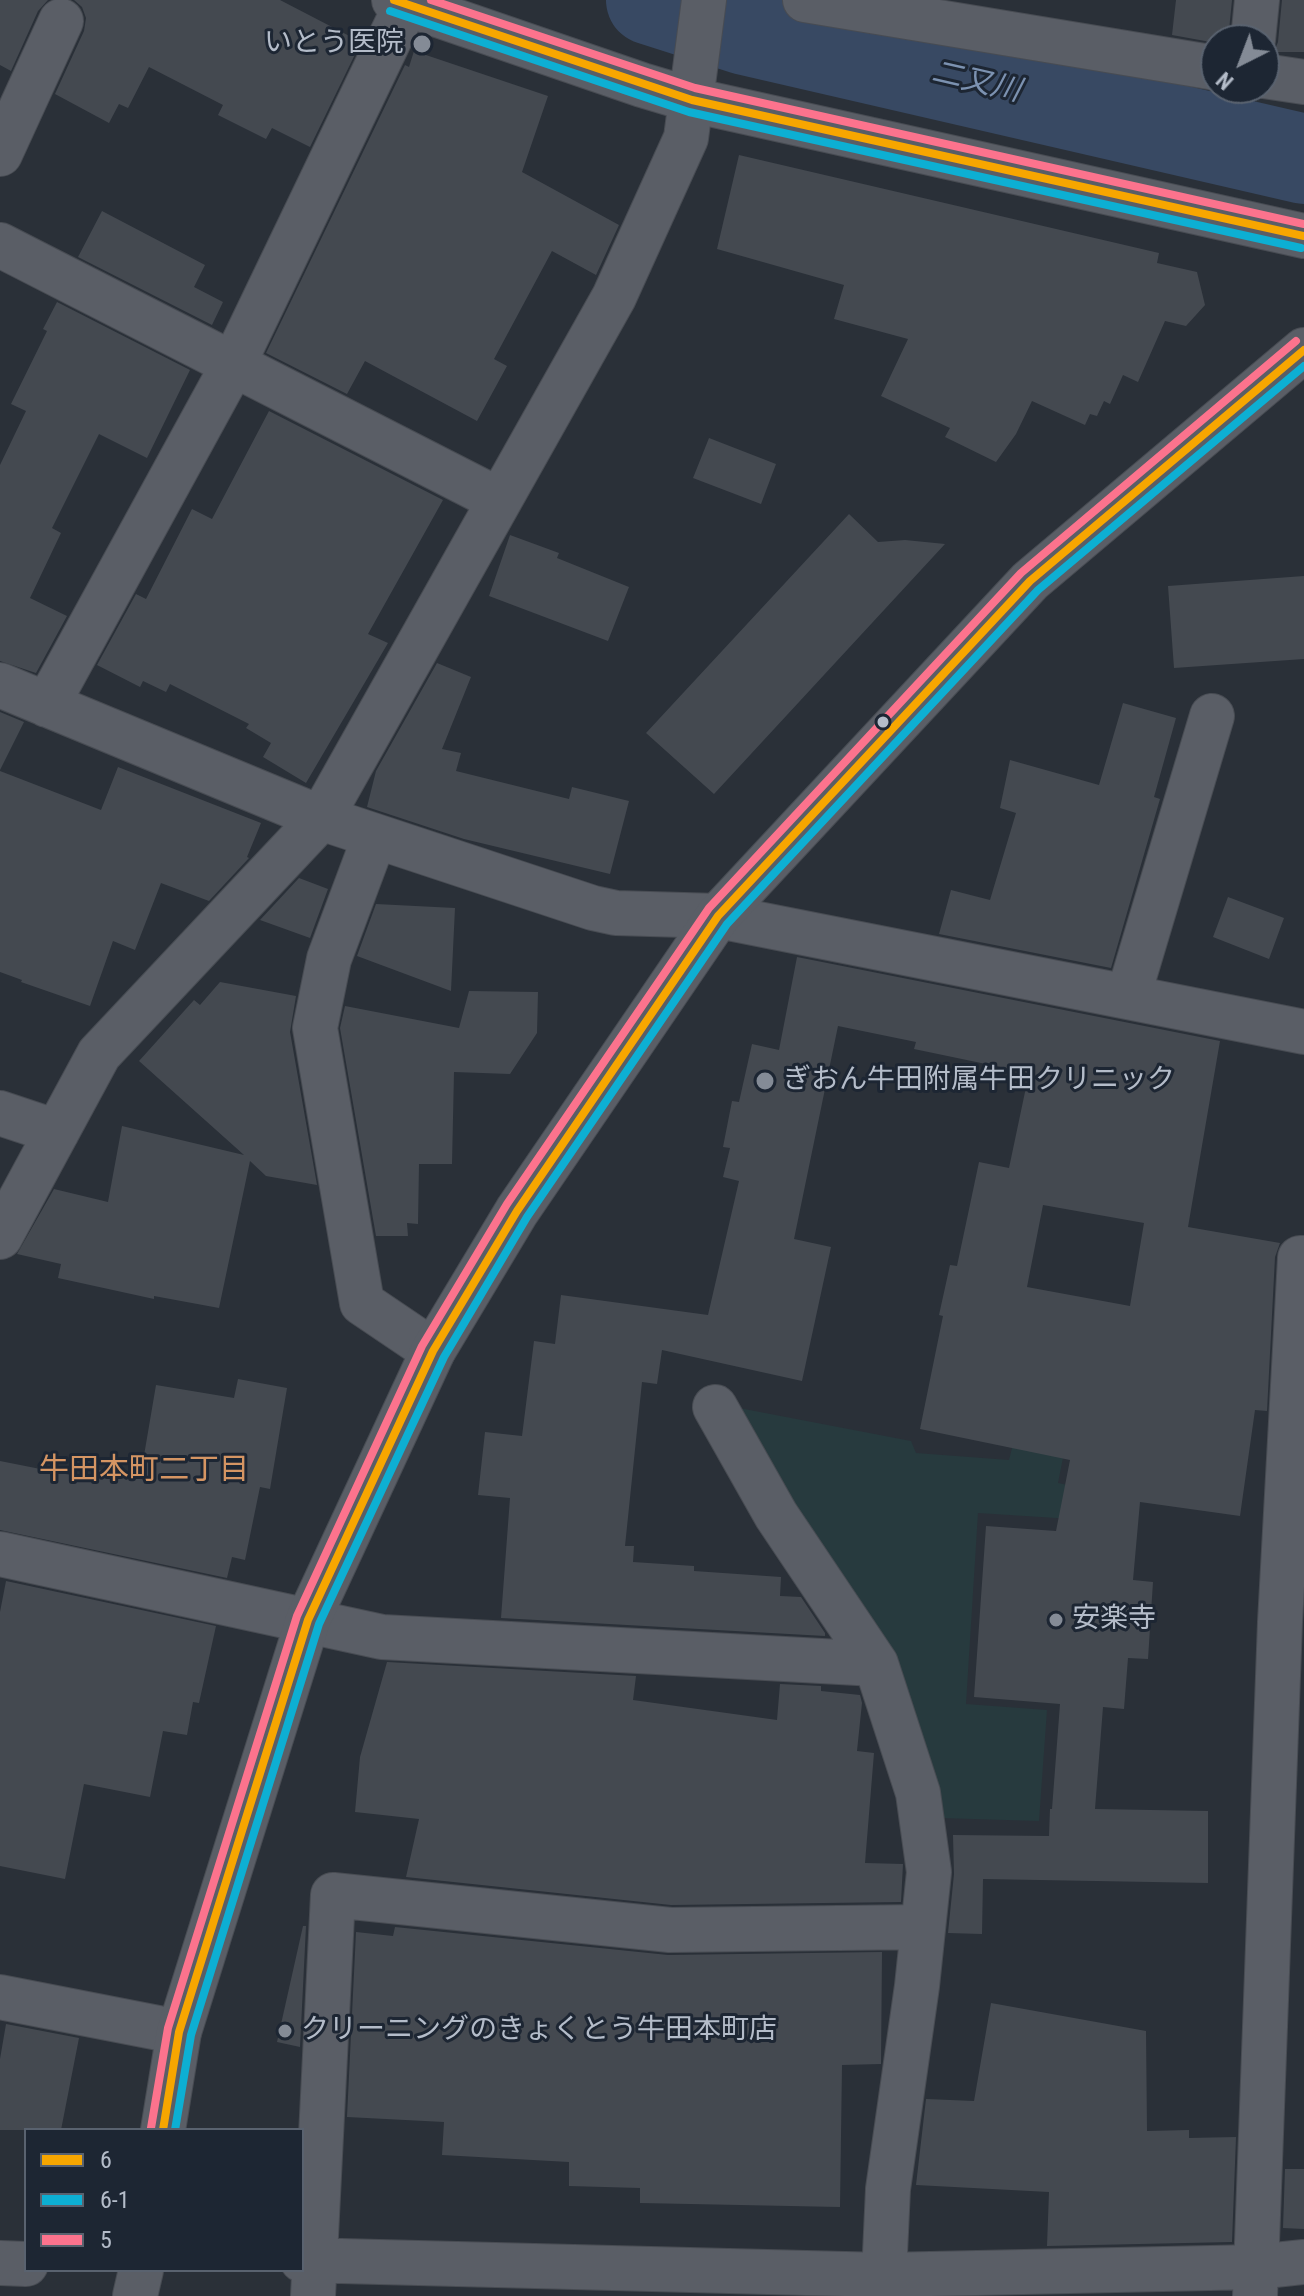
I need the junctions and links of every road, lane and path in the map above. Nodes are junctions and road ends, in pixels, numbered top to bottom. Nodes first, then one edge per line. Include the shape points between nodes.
1 (805, 0) edge
2 (1257, 0) edge
3 (400, 2) edge
4 (703, 4) edge
5 (61, 21) dead end
6 (1255, 24) edge
7 (1200, 65) edge
8 (1280, 78) edge
9 (1304, 82) edge
10 (693, 88) junction
11 (0, 154) edge
12 (1304, 236) edge
13 (0, 245) edge
14 (1304, 350) edge
15 (233, 365) junction
16 (499, 500) junction
17 (0, 685) edge
18 (47, 705) junction
19 (1212, 716) dead end
20 (321, 818) junction
21 (375, 836) junction
22 (718, 916) junction
23 (1128, 997) junction
24 (1304, 1032) edge
25 (0, 1113) edge
26 (57, 1132) junction
27 (0, 1237) edge
28 (1304, 1258) edge
29 (433, 1351) junction
30 (715, 1407) dead end
31 (0, 1554) edge
32 (308, 1620) junction
33 (1292, 1621) edge
34 (876, 1664) junction
35 (923, 1927) junction
36 (0, 1997) edge
37 (179, 2032) junction
38 (163, 2128) edge
39 (1304, 2262) edge
40 (0, 2263) edge
41 (24, 2264) edge
42 (141, 2272) edge
43 (310, 2272) edge
44 (884, 2275) junction
45 (1256, 2281) edge
46 (135, 2296) edge

1 - 7 street
2 - 6 street
3 - 10 street via 642,85
3 - 15 street
4 - 10 street
5 - 11 street
8 - 9 street
10 - 12 street
10 - 16 street via 686,138 614,297
13 - 15 street
14 - 22 street via 1030,581
15 - 16 street
15 - 18 street
16 - 20 street
17 - 18 street
18 - 20 street
19 - 23 street
20 - 21 street
20 - 26 street via 99,1054
21 - 22 street via 593,908
21 - 29 street via 329,959 315,1028 362,1303
22 - 23 street
22 - 29 street via 517,1211
23 - 24 street
25 - 26 street
26 - 27 street
28 - 33 street
29 - 32 street
30 - 34 street via 776,1515
31 - 32 street
32 - 34 street via 382,1637
32 - 37 street
33 - 45 street
34 - 35 street via 918,1793 929,1872
35 - 43 street via 670,1930 333,1895
35 - 44 street via 888,2189
36 - 37 street
37 - 38 street
39 - 45 street
40 - 41 street
42 - 46 street
43 - 44 street
44 - 45 street

